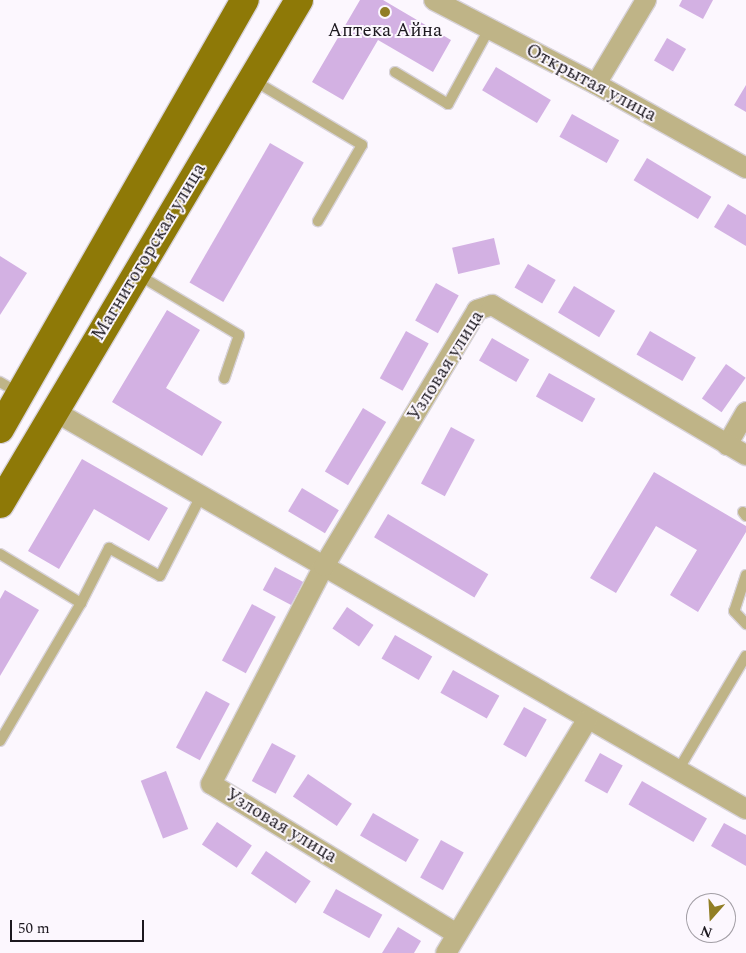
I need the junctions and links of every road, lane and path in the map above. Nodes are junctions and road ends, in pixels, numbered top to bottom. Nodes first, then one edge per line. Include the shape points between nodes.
1 (245, 0) edge
2 (298, 0) edge
3 (434, 0) edge
4 (646, 0) edge
5 (489, 29) junction
6 (395, 72) dead end
7 (252, 80) junction
8 (596, 84) junction
9 (746, 168) edge
10 (318, 221) dead end
11 (136, 274) junction
12 (224, 379) dead end
13 (10, 388) edge
14 (54, 410) junction
15 (746, 412) edge
16 (0, 428) edge
17 (728, 445) junction
18 (746, 455) edge
19 (201, 496) junction
20 (0, 504) edge
21 (0, 554) edge
22 (324, 566) junction
23 (746, 575) edge
24 (81, 603) junction
25 (746, 624) edge
26 (746, 656) edge
27 (587, 720) junction
28 (0, 741) edge
29 (677, 772) junction
30 (746, 809) edge
31 (458, 934) junction
32 (446, 953) edge

1 - 13 main road, Магнитогорская улица
2 - 7 main road, Магнитогорская улица
3 - 5 street, Открытая улица
4 - 8 street
5 - 6 lane via 448,104
5 - 8 street, Открытая улица
7 - 10 lane via 362,145
7 - 11 main road, Магнитогорская улица
8 - 9 street, Открытая улица
11 - 12 lane via 239,335
11 - 14 main road, Магнитогорская улица
13 - 16 main road, Магнитогорская улица
14 - 19 street
14 - 20 main road, Магнитогорская улица
15 - 17 street
17 - 18 street, Узловая улица
17 - 22 street, Узловая улица via 492,305 485,305 477,310
19 - 22 street
19 - 24 lane via 160,576 109,548
21 - 24 lane
22 - 27 street
22 - 31 street, Узловая улица via 212,784
23 - 25 lane via 734,611
24 - 28 lane
26 - 29 lane
27 - 29 street
27 - 31 street
29 - 30 street
31 - 32 street

